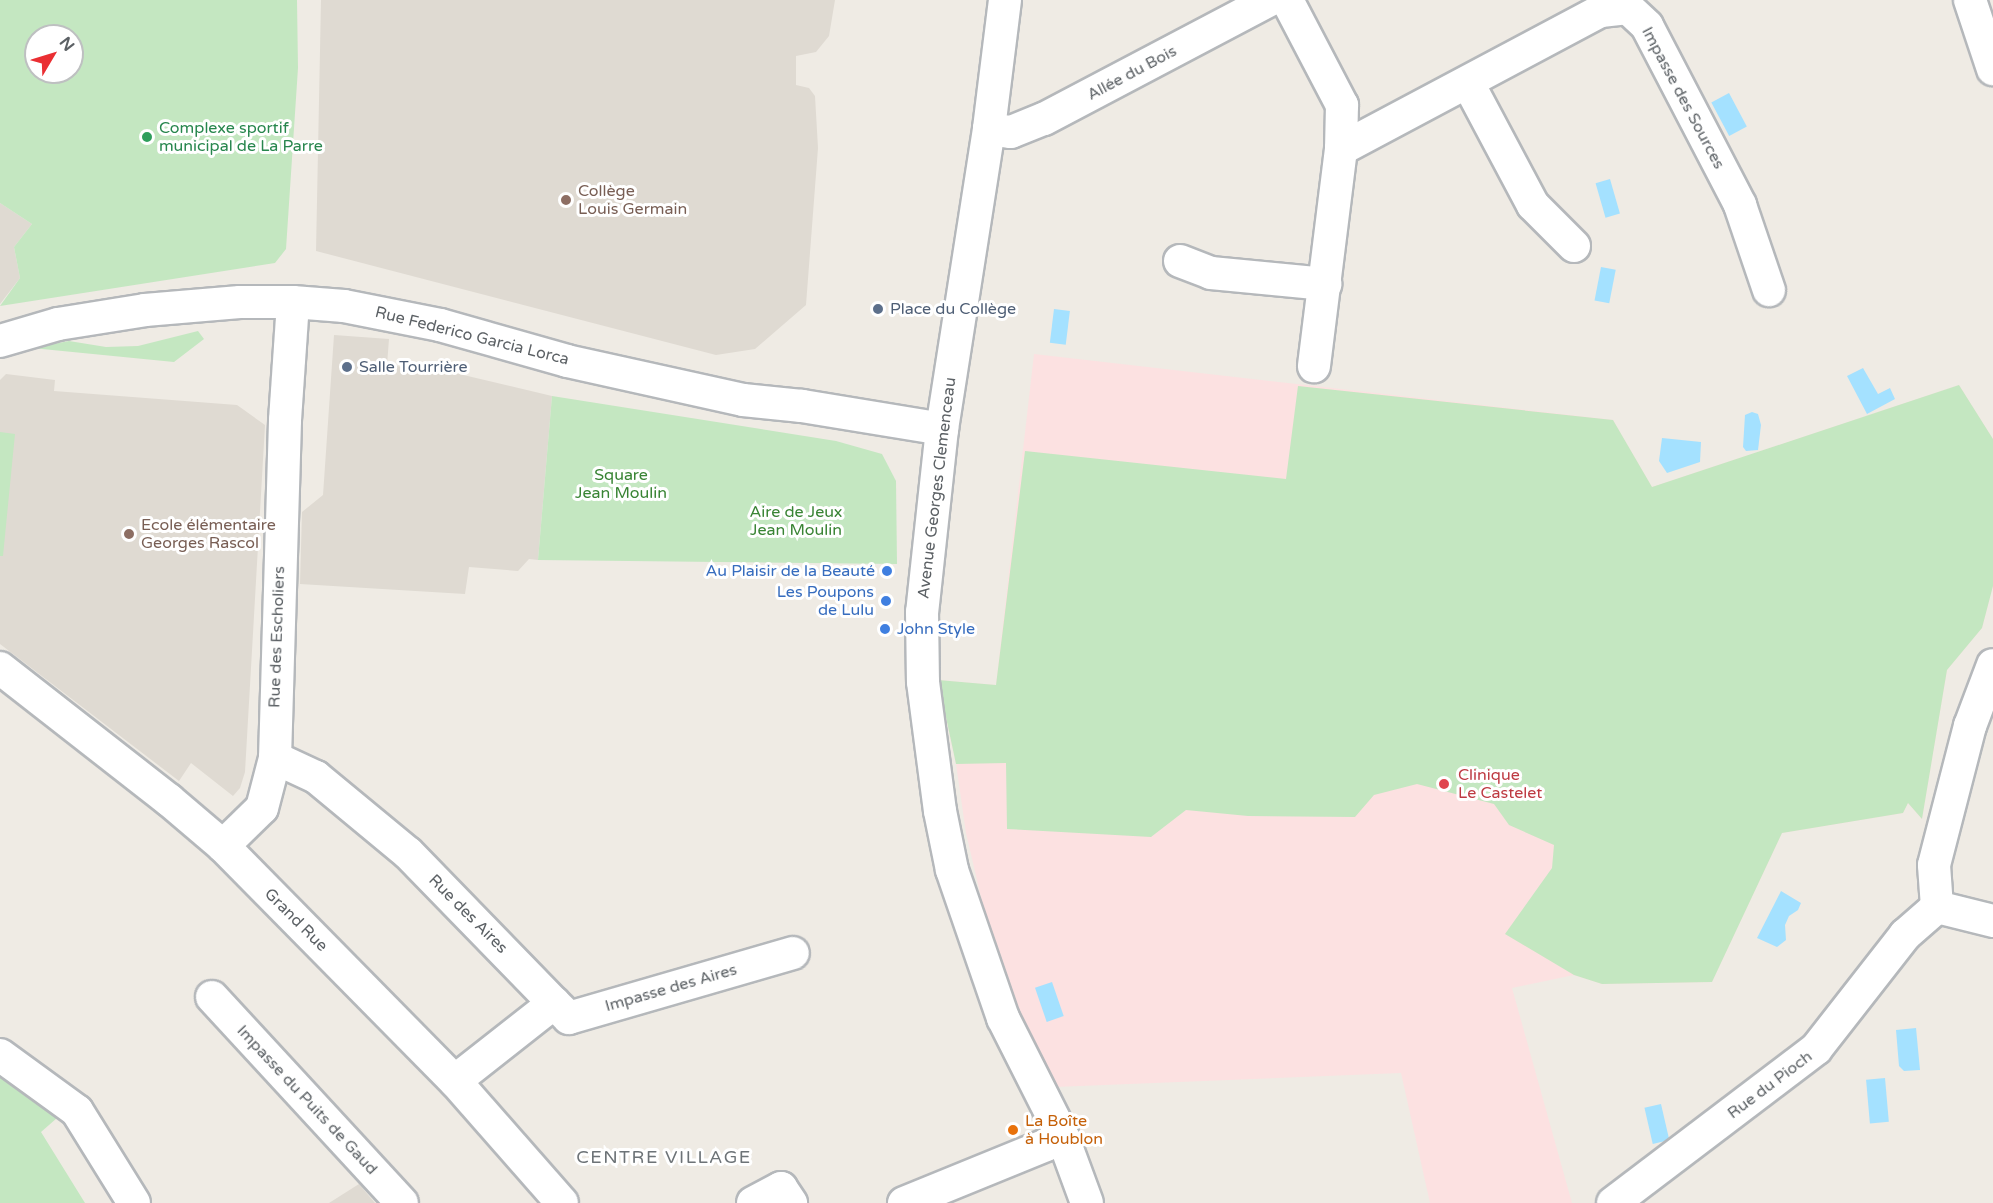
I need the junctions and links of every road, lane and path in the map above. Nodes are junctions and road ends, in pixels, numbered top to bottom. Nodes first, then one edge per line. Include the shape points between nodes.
1 (1005, 0) edge
2 (1270, 0) edge
3 (1287, 0) edge
4 (1970, 0) edge
5 (1993, 69) edge
6 (1467, 83) junction
7 (989, 129) junction
8 (1341, 149) junction
9 (1574, 246) dead end
10 (1180, 261) dead end
11 (1325, 284) junction
12 (1769, 290) dead end
13 (293, 302) junction
14 (0, 341) edge
15 (1314, 366) dead end
16 (942, 429) junction
17 (1993, 665) edge
18 (0, 668) edge
19 (275, 758) junction
20 (223, 846) junction
21 (1937, 907) junction
22 (1993, 921) edge
23 (793, 952) dead end
24 (212, 997) dead end
25 (554, 1003) junction
26 (0, 1055) edge
27 (455, 1081) junction
28 (1062, 1135) junction
29 (134, 1203) edge
30 (402, 1203) edge
31 (562, 1203) edge
32 (753, 1203) edge
33 (790, 1203) edge
34 (904, 1203) edge
35 (1087, 1203) edge
36 (1613, 1203) edge

1 - 7 street, Avenue Georges Clemenceau
2 - 7 street, Allée du Bois via 1044,119 1011,132
3 - 8 street via 1342,105
4 - 5 street
6 - 8 street, Impasse des Sources
6 - 9 street via 1533,205
6 - 12 street, Impasse des Sources via 1602,11 1628,8 1647,26 1740,206
7 - 16 street, Avenue Georges Clemenceau
8 - 11 street
10 - 11 street via 1211,273
11 - 15 street
13 - 14 street, Rue Federico Garcia Lorca via 145,310 58,324
13 - 16 street, Rue Federico Garcia Lorca via 402,316 567,360 743,400
13 - 19 street, Rue des Escholiers via 285,420
16 - 28 street, Avenue Georges Clemenceau via 922,612 923,682 940,811 952,870 1003,1018
17 - 21 street via 1970,726 1934,865
18 - 20 street, Grand Rue
19 - 20 street, Rue des Escholiers via 262,808
19 - 25 street, Rue des Aires via 316,777 408,853
20 - 27 street, Grand Rue
21 - 22 street
21 - 36 street, Rue du Pioch via 1905,935 1816,1049
23 - 25 street, Impasse des Aires via 569,1018
24 - 30 street, Impasse du Puits de Gaud
25 - 27 street
26 - 29 street via 77,1111
27 - 31 street, Grand Rue
28 - 34 street
28 - 35 street, Avenue Georges Clemenceau
32 - 33 street via 781,1188

